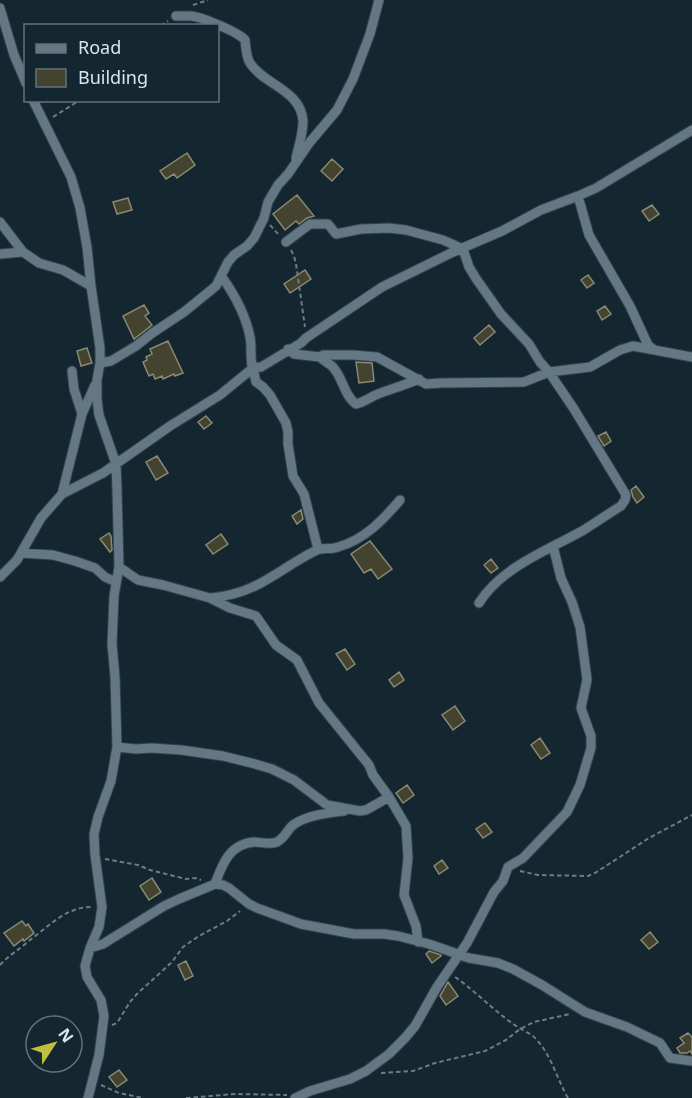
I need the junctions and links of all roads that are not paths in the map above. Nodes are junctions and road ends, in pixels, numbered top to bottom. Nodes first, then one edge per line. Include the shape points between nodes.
1 (379, 0) edge
2 (0, 8) edge
3 (176, 16) dead end
4 (214, 24) edge
5 (219, 26) edge
6 (24, 78) edge
7 (34, 102) edge
8 (692, 130) edge
9 (295, 162) junction
10 (578, 196) junction
11 (0, 222) edge
12 (286, 242) road end
13 (463, 249) junction
14 (23, 252) junction
15 (0, 254) edge
16 (222, 276) junction
17 (91, 286) junction
18 (288, 349) junction
19 (654, 349) junction
20 (320, 357) junction
21 (692, 357) edge
22 (100, 363) junction
23 (257, 367) junction
24 (72, 371) dead end
25 (549, 372) junction
26 (419, 379) junction
27 (97, 380) junction
28 (82, 414) junction
29 (116, 464) junction
30 (62, 494) junction
31 (400, 500) dead end
32 (553, 546) junction
33 (318, 549) junction
34 (19, 556) junction
35 (0, 566) edge
36 (119, 567) junction
37 (0, 576) edge
38 (116, 582) junction
39 (210, 598) junction
40 (479, 603) dead end
41 (117, 747) junction
42 (389, 797) junction
43 (352, 810) junction
44 (215, 884) junction
45 (418, 942) junction
46 (90, 948) junction
47 (459, 955) junction
48 (692, 1061) edge
49 (298, 1096) edge
50 (88, 1098) edge

1 - 9 street via 353,78 337,110
2 - 6 street
3 - 4 street via 193,16
5 - 9 street via 243,37 250,63 296,102 303,120
7 - 17 street via 75,190
8 - 10 street
9 - 16 street via 268,202 254,238 228,262
10 - 13 street
10 - 19 street via 589,235 648,345
11 - 14 street
12 - 13 street via 310,224 328,224 336,234 361,229 406,230
13 - 18 street via 382,287
13 - 25 street via 477,280
14 - 15 street
14 - 17 street
16 - 22 street via 210,293 184,312 128,351
16 - 23 street via 248,328 252,366
17 - 22 street
18 - 20 street via 294,354
18 - 23 street
19 - 21 street
19 - 25 street via 626,347 590,367
20 - 26 street via 377,357
20 - 26 street via 331,365 356,404
22 - 27 street
23 - 29 street
23 - 33 street via 256,382 270,395 286,423 292,476 304,494
24 - 28 street
25 - 26 street via 524,382 426,384
25 - 32 street via 626,495 621,506
27 - 28 street
27 - 29 street via 99,415
28 - 30 street
29 - 30 street
29 - 36 street
30 - 34 street via 41,518
31 - 33 street via 371,531 337,548
32 - 40 street via 491,586
32 - 47 street via 582,637 587,680 580,708 591,736 591,748 567,812 523,858 508,867
33 - 39 street via 250,588
34 - 35 street
34 - 37 street
34 - 38 street via 53,555 95,568
36 - 38 street
36 - 39 street via 138,580
38 - 41 street via 112,644
39 - 42 street via 256,616 276,645 297,660 319,703 369,765
41 - 43 street via 181,750 255,764 294,780 327,804
41 - 46 street via 94,834 102,907
42 - 43 street via 366,810
42 - 45 street via 406,826 404,895
43 - 44 street via 300,821 273,843 244,844 224,859
44 - 45 street via 229,888 257,909 301,924
44 - 46 street via 164,906
45 - 47 street
46 - 50 street via 85,966 87,977 101,1000 104,1023
47 - 48 street via 513,969 585,1012 660,1043 670,1058
47 - 49 street via 410,1033 389,1054 366,1071

